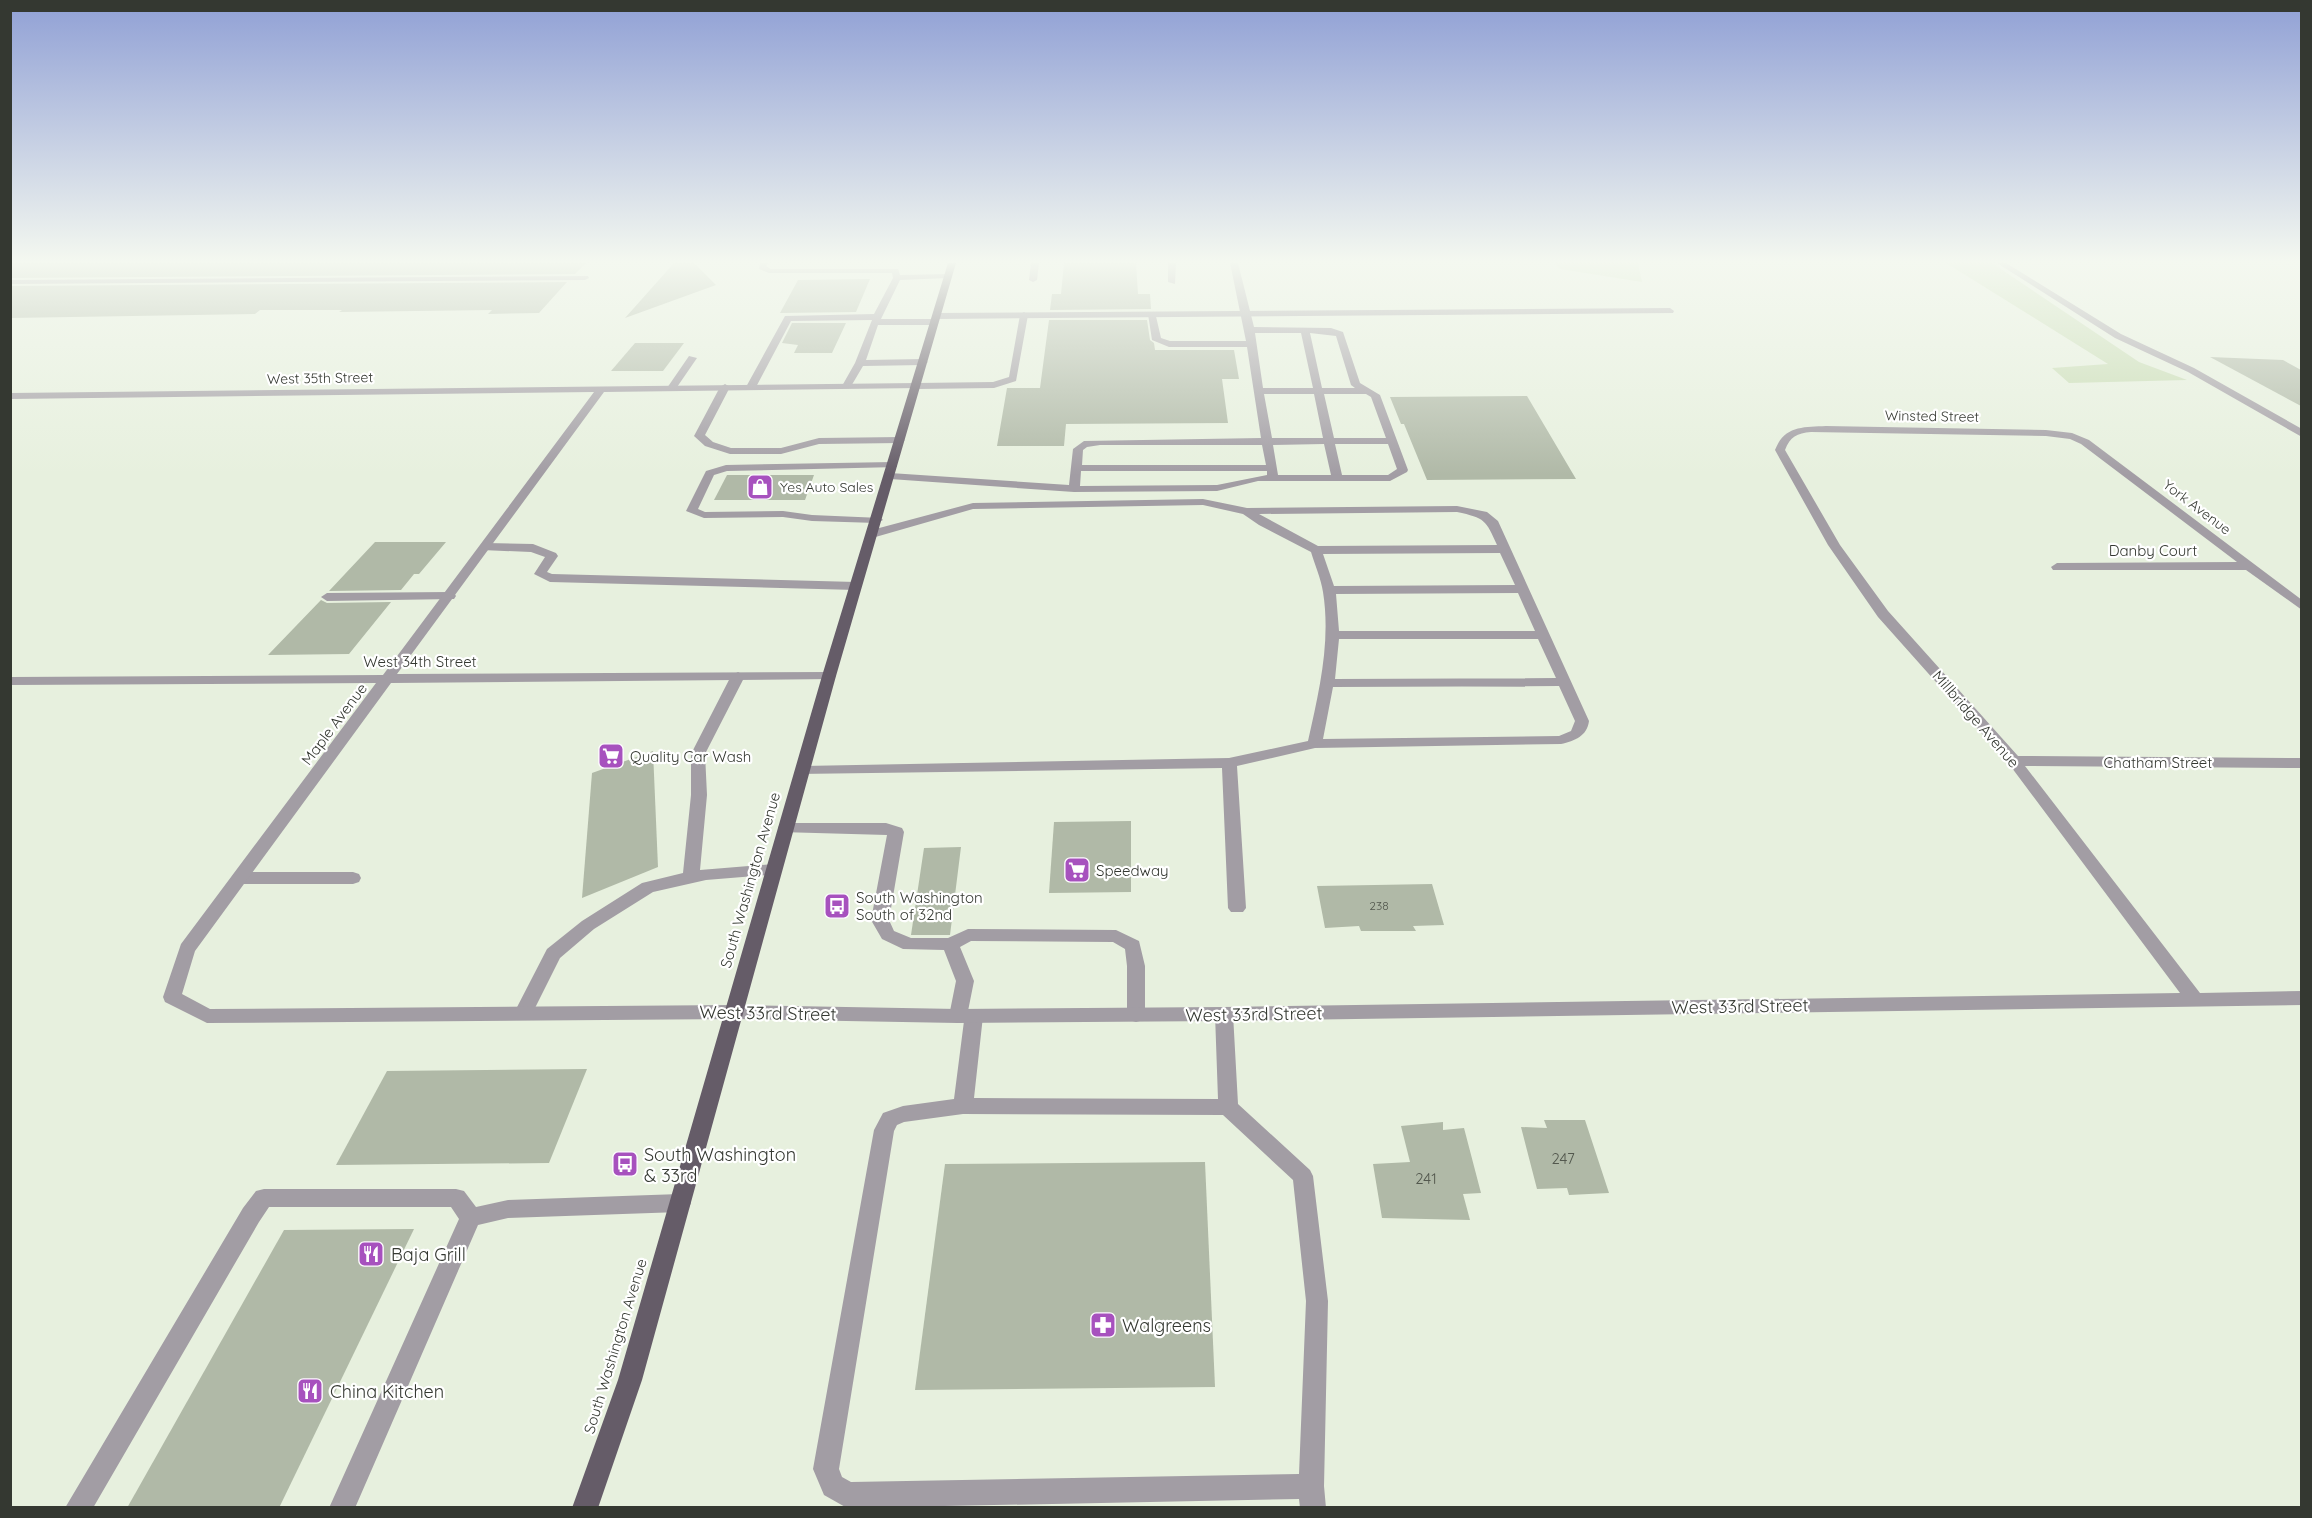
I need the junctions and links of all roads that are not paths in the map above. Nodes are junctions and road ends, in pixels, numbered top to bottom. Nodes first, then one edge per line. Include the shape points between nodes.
1 (780, 334) edge
2 (871, 334) edge
3 (931, 334) edge
4 (1020, 334) edge
5 (1156, 334) edge
6 (1250, 334) edge
7 (1306, 334) edge
8 (1340, 334) edge
9 (2115, 334) edge
10 (1251, 344) junction
11 (692, 358) dead end
12 (923, 362) junction
13 (860, 363) junction
14 (917, 386) junction
15 (725, 387) junction
16 (751, 387) junction
17 (847, 387) junction
18 (602, 388) junction
19 (672, 388) junction
20 (1259, 391) junction
21 (1318, 391) junction
22 (1367, 391) junction
23 (10, 396) edge
24 (1791, 432) joint
25 (2301, 434) edge
26 (2072, 436) joint
27 (900, 440) junction
28 (1392, 441) junction
29 (1267, 442) junction
30 (1329, 442) junction
31 (1076, 468) junction
32 (892, 470) junction
33 (1272, 473) junction
34 (1337, 478) junction
35 (1074, 489) junction
36 (1248, 511) junction
37 (877, 520) junction
38 (872, 534) junction
39 (486, 547) junction
40 (1503, 549) junction
41 (1316, 550) junction
42 (2249, 566) junction
43 (2057, 567) dead end
44 (856, 586) junction
45 (1522, 589) junction
46 (1329, 590) junction
47 (450, 596) junction
48 (327, 597) dead end
49 (2301, 606) edge
50 (1332, 635) junction
51 (1543, 635) junction
52 (738, 676) junction
53 (829, 676) junction
54 (390, 678) junction
55 (10, 681) edge
56 (1564, 682) junction
57 (1327, 683) junction
58 (1315, 744) junction
59 (2014, 761) junction
60 (1229, 763) junction
61 (2301, 763) edge
62 (802, 771) junction
63 (786, 828) junction
64 (774, 870) junction
65 (691, 877) junction
66 (240, 878) junction
67 (353, 878) dead end
68 (1237, 908) dead end
69 (950, 944) junction
70 (2301, 998) edge
71 (2195, 999) junction
72 (734, 1012) junction
73 (523, 1014) junction
74 (1224, 1014) junction
75 (1136, 1015) junction
76 (207, 1016) joint
77 (966, 1016) junction
78 (963, 1106) junction
79 (1228, 1107) junction
80 (680, 1203) junction
81 (471, 1217) junction
82 (1312, 1497) edge
83 (78, 1508) edge
84 (342, 1508) edge
85 (585, 1508) edge

1 - 16 street
2 - 13 street
3 - 12 main road, South Washington Avenue
4 - 14 street, West 35th Street via 1012,379 994,385
5 - 10 street via 1157,340 1169,344
6 - 10 street
7 - 21 street
8 - 22 street via 1356,385
9 - 25 street via 2191,370
10 - 20 street
11 - 19 street
12 - 13 street
12 - 14 main road, South Washington Avenue
13 - 17 street
14 - 17 street, West 35th Street
14 - 27 main road, South Washington Avenue
15 - 16 street, West 35th Street
15 - 19 street, West 35th Street
15 - 27 street via 699,436 730,451 781,451 819,441
16 - 17 street, West 35th Street
18 - 19 street, West 35th Street
18 - 23 street, West 35th Street
18 - 39 street, Maple Avenue
20 - 21 street
20 - 29 street
21 - 22 street
21 - 30 street
22 - 28 street via 1375,395
24 - 26 street, Winsted Street
24 - 59 street, Millbridge Avenue via 1783,439 1780,450 1851,571 1883,614
26 - 42 street, York Avenue
27 - 32 main road, South Washington Avenue
28 - 30 street
28 - 34 street via 1403,470 1390,478
29 - 30 street
29 - 31 street via 1084,444 1078,449
29 - 33 street
30 - 34 street
31 - 33 street
31 - 35 street
32 - 35 street
32 - 37 main road, South Washington Avenue
32 - 37 street via 726,468 710,473 692,511 704,515 783,514
33 - 34 street
33 - 35 street via 1217,488
36 - 38 street via 1203,502 973,506
36 - 40 street via 1471,511 1492,521
36 - 41 street
37 - 38 main road, South Washington Avenue
38 - 44 main road, South Washington Avenue
39 - 44 street via 533,548 552,556 540,574 550,578
39 - 47 street, Maple Avenue
40 - 41 street
40 - 45 street
41 - 46 street
42 - 43 street, Danby Court
42 - 49 street, York Avenue
44 - 53 main road, South Washington Avenue
45 - 46 street
45 - 51 street
46 - 50 street
47 - 48 street
47 - 54 street, Maple Avenue
50 - 51 street
50 - 57 street
51 - 56 street
52 - 53 street, West 34th Street
52 - 54 street, West 34th Street
52 - 65 street via 698,754 699,795
53 - 62 main road, South Washington Avenue
54 - 55 street, West 34th Street
54 - 66 street, Maple Avenue
56 - 57 street
56 - 58 street via 1582,721 1576,734 1561,740
57 - 58 street
58 - 60 street
59 - 61 street, Chatham Street
59 - 71 street, Millbridge Avenue
60 - 62 street
60 - 68 street
62 - 63 main road, South Washington Avenue
63 - 64 main road, South Washington Avenue
63 - 69 street via 886,828 896,832 880,920 888,934 909,944
64 - 65 street
64 - 72 main road, South Washington Avenue
65 - 73 street via 648,887 588,925 553,954
66 - 67 street
66 - 76 street, Maple Avenue via 187,949 172,998
69 - 75 street via 968,934 1116,936 1133,946
69 - 77 street via 965,981
70 - 71 street, West 33rd Street
71 - 74 street, West 33rd Street
72 - 73 street, West 33rd Street
72 - 77 street, West 33rd Street
72 - 80 main road, South Washington Avenue
73 - 76 street, West 33rd Street
74 - 75 street, West 33rd Street
74 - 79 street
75 - 77 street, West 33rd Street
77 - 78 street
78 - 79 street
78 - 82 street via 903,1114 890,1119 884,1130 826,1469 833,1486 848,1495
79 - 82 street via 1303,1176 1317,1300
80 - 81 street via 508,1209
80 - 85 main road, South Washington Avenue via 630,1380
81 - 83 street via 456,1198 264,1198
81 - 84 street

